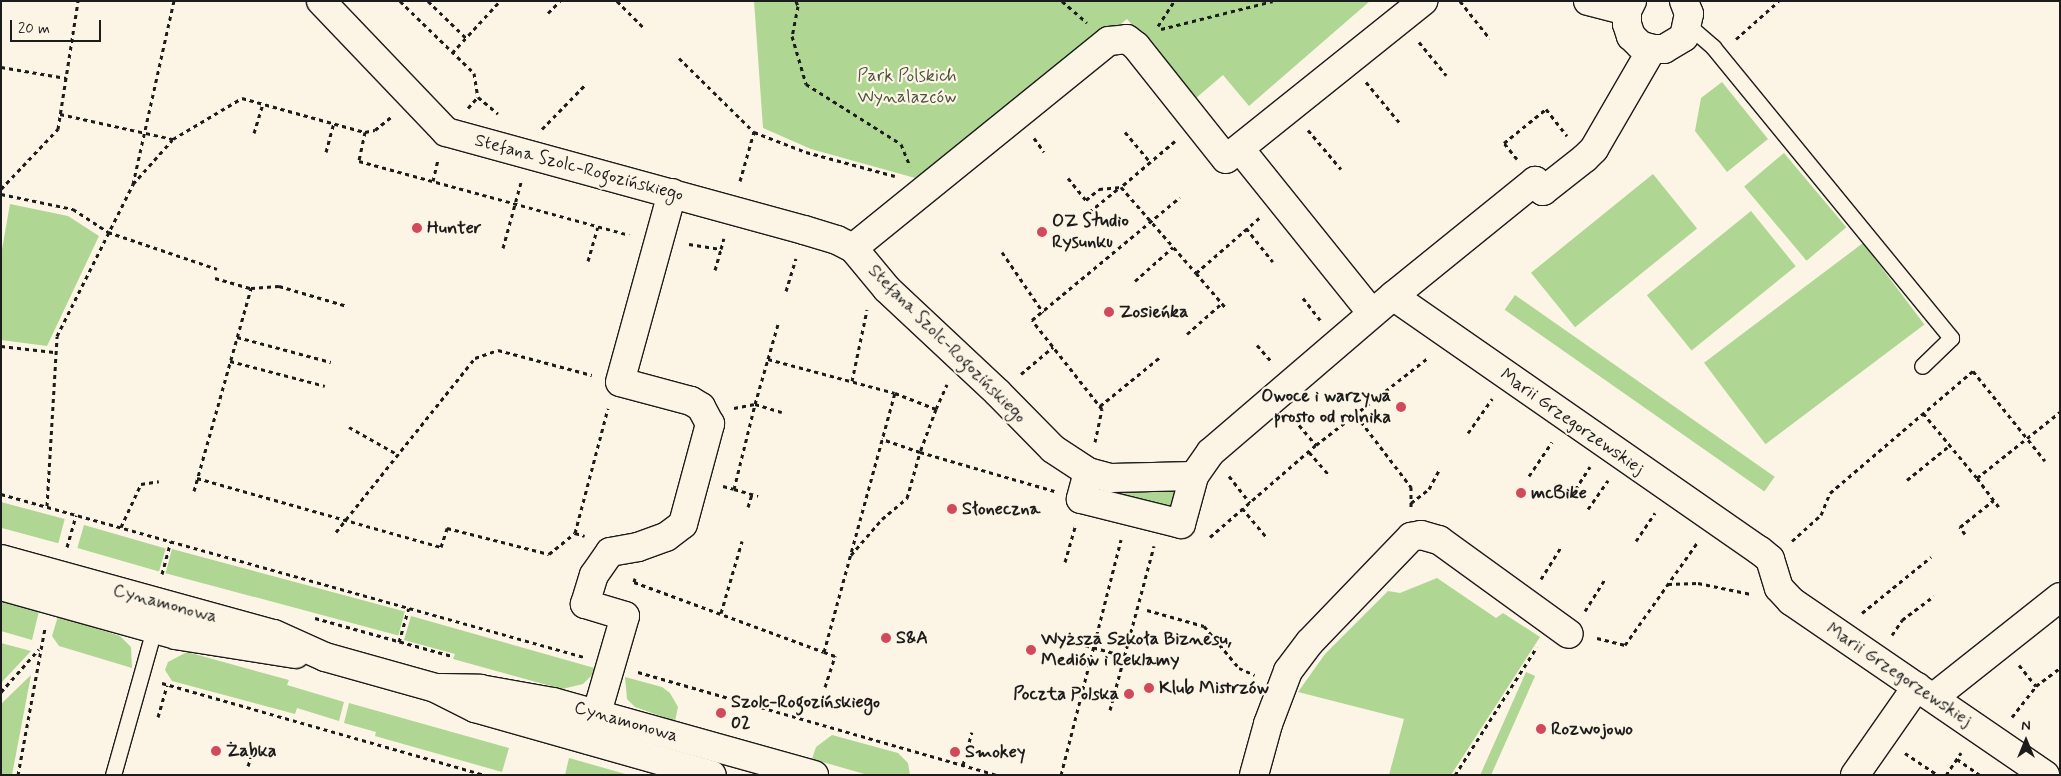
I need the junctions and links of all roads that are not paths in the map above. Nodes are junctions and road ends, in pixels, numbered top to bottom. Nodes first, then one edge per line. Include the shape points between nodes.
1 (321, 1) edge
2 (1423, 1) edge
3 (1588, 1) edge
4 (1629, 6) edge
5 (1686, 14) edge
6 (1652, 49) junction
7 (1240, 149) junction
8 (672, 193) junction
9 (853, 248) junction
10 (1382, 305) junction
11 (1922, 366) dead end
12 (1088, 472) junction
13 (1194, 476) junction
14 (1, 559) edge
15 (1, 586) edge
16 (2060, 597) edge
17 (158, 616) junction
18 (1561, 628) road end
19 (435, 688) junction
20 (1926, 692) junction
21 (596, 713) junction
22 (589, 740) junction
23 (704, 744) junction
24 (702, 773) edge
25 (113, 775) edge
26 (814, 775) edge
27 (1254, 775) edge
28 (1854, 775) edge
29 (2045, 775) edge

1 - 8 street, Stefana Szolc-Rogozińskiego via 446,132
2 - 7 street
3 - 4 street
4 - 6 street via 1631,36 1640,45
5 - 6 street via 1675,45
5 - 11 lane via 1951,338
6 - 10 street via 1599,140 1585,158 1543,191 1535,181
7 - 9 street via 1226,160 1136,46 1127,39 1116,39 920,185
7 - 10 street, Marii Grzegorzewskiej via 1278,200
8 - 9 street, Stefana Szolc-Rogozińskiego via 837,240
8 - 21 street via 618,381 691,401 706,413 710,424 683,524 673,534 638,547 610,552 594,574 585,604 625,616
9 - 12 street, Stefana Szolc-Rogozińskiego via 887,289 998,392 1053,449
10 - 13 street via 1211,452
10 - 20 street, Marii Grzegorzewskiej via 1448,336 1770,559 1779,588 1791,601
12 - 13 street, Stefana Szolc-Rogozińskiego via 1111,478
12 - 13 street via 1078,511 1129,510 1181,524
14 - 17 street, Cynamonowa
15 - 17 street, Cynamonowa
16 - 20 street
17 - 19 street, Cynamonowa via 253,649 325,657
17 - 25 lane
18 - 27 street via 1439,540 1422,535 1411,537 1310,642 1281,685
19 - 21 street, Cynamonowa via 480,689
19 - 22 street, Cynamonowa via 475,708
20 - 28 street via 1881,737
20 - 29 street, Marii Grzegorzewskiej
21 - 22 street
21 - 23 street, Cynamonowa
22 - 24 street, Cynamonowa
23 - 24 lane
23 - 26 street, Cynamonowa

